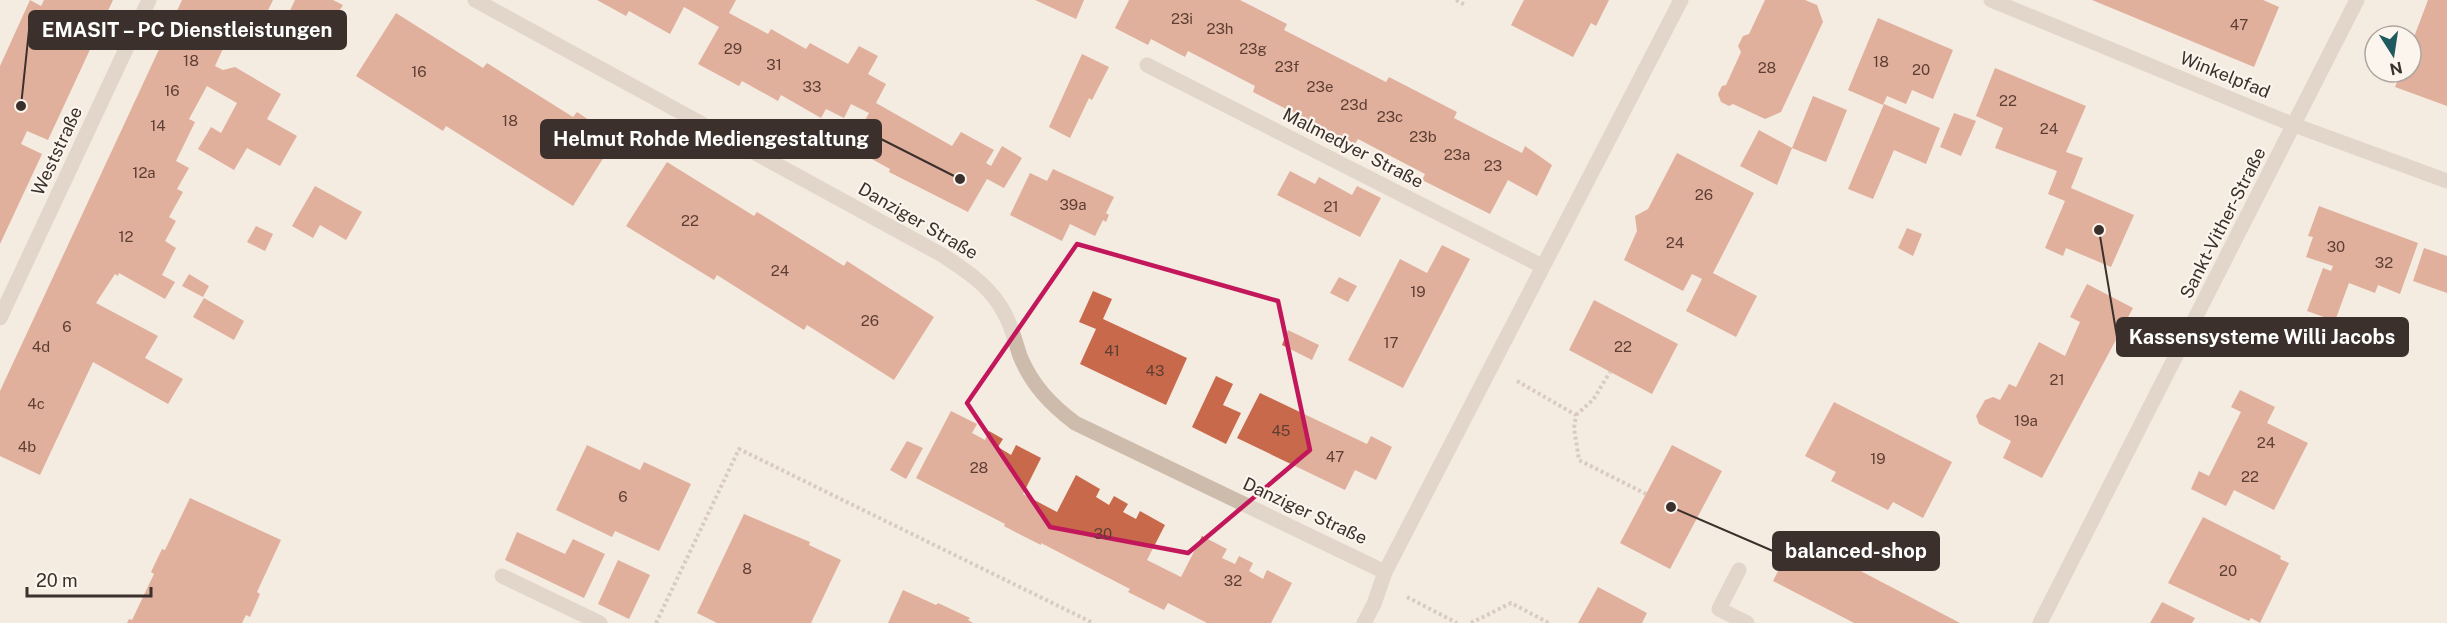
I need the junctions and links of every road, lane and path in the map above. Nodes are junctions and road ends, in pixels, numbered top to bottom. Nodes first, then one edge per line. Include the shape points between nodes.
1 (149, 0) edge
2 (475, 0) edge
3 (1456, 0) edge
4 (1681, 0) edge
5 (1991, 0) edge
6 (2357, 0) edge
7 (1465, 5) dead end
8 (1147, 64) dead end
9 (2294, 125) junction
10 (2447, 181) edge
11 (1542, 266) junction
12 (0, 318) edge
13 (1491, 365) junction
14 (1611, 372) dead end
15 (1576, 415) junction
16 (1646, 494) dead end
17 (1739, 570) dead end
18 (502, 576) dead end
19 (1382, 577) junction
20 (600, 623) edge
21 (656, 623) edge
22 (1093, 623) edge
23 (1364, 623) edge
24 (1457, 623) edge
25 (1471, 623) edge
26 (1549, 623) edge
27 (1747, 623) edge
28 (2040, 623) edge

1 - 12 street, Weststraße
2 - 19 street, Danziger Straße via 934,250 977,278 1000,305 1027,371 1040,392 1075,423
3 - 7 path
4 - 11 street
5 - 9 street, Winkelpfad
6 - 9 street, Sankt-Vither-Straße
8 - 11 street, Malmedyer Straße
9 - 10 street, Winkelpfad
9 - 28 street, Sankt-Vither-Straße
11 - 13 street
13 - 15 path
13 - 19 street
14 - 15 path via 1593,400
15 - 16 path via 1579,460
17 - 27 street via 1719,609
18 - 20 street
19 - 23 street
19 - 24 path
21 - 22 path via 739,449
25 - 26 path via 1511,603

